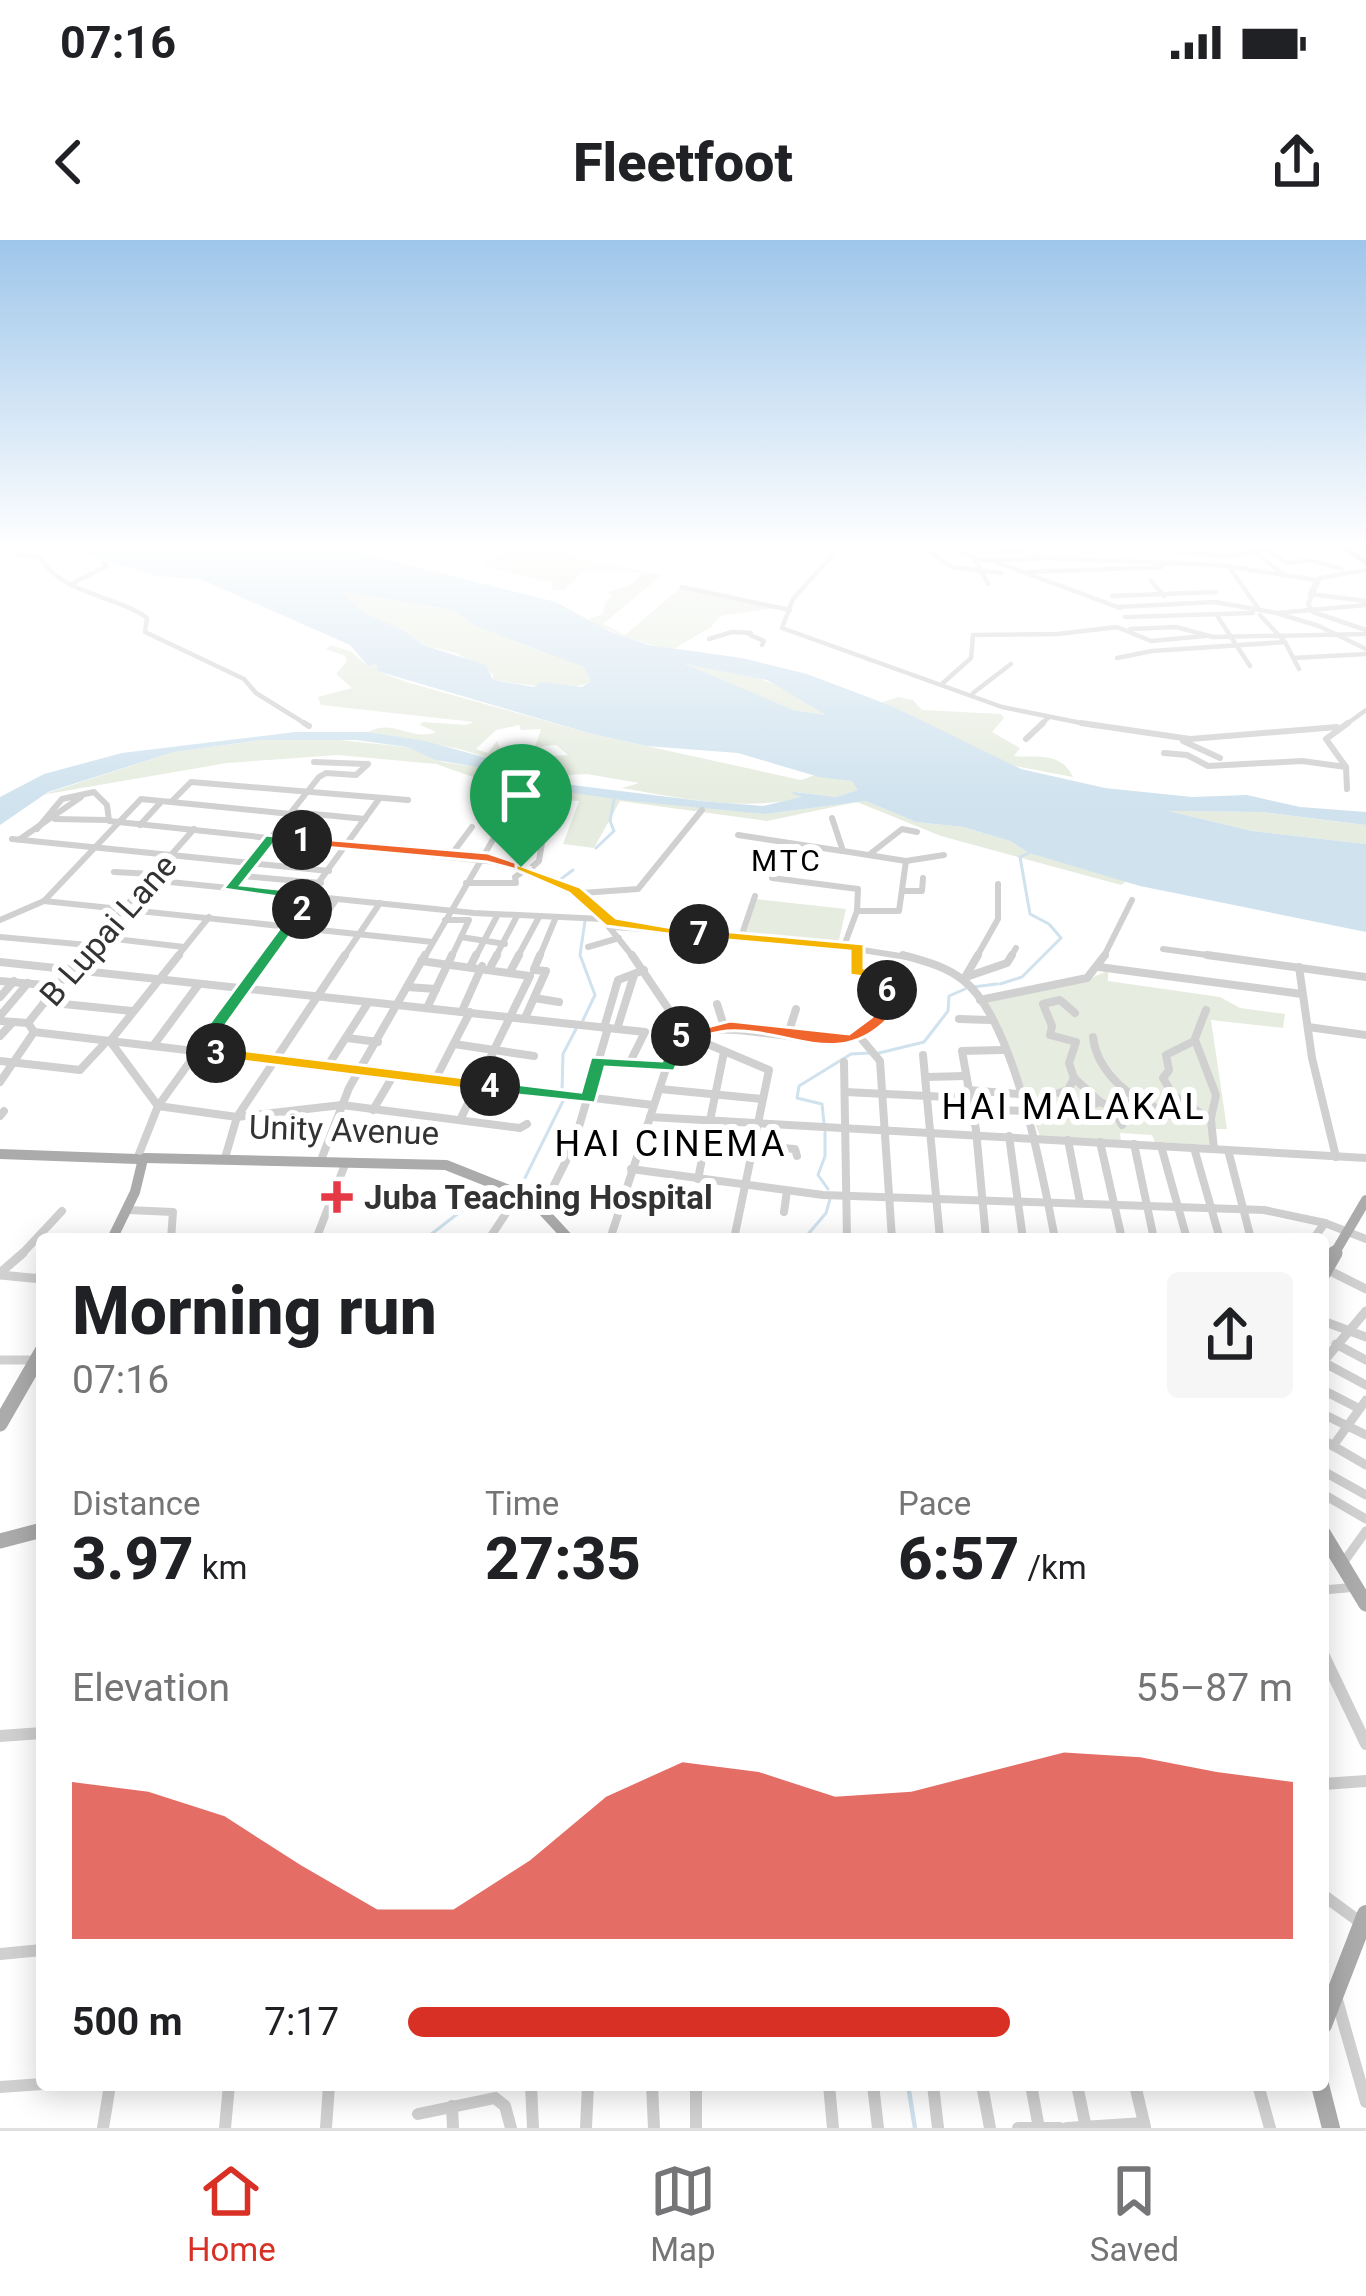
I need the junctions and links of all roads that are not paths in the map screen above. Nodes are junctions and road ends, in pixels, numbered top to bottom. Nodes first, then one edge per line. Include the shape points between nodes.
1 (145, 632) edge
2 (732, 632) edge
3 (733, 632) edge
4 (789, 632) edge
5 (1048, 632) edge
6 (1135, 632) edge
7 (1159, 632) edge
8 (1192, 632) edge
9 (1229, 632) edge
10 (1326, 632) edge
11 (1328, 632) edge
12 (1313, 633) junction
13 (1277, 634) junction
14 (1205, 636) junction
15 (1232, 636) junction
16 (709, 639) dead end
17 (1182, 639) junction
18 (1285, 642) junction
19 (762, 645) dead end
20 (1241, 647) junction
21 (1366, 652) edge
22 (1330, 656) junction
23 (1117, 658) dead end
24 (1293, 658) junction
25 (1011, 664) dead end
26 (1250, 666) dead end
27 (1300, 669) dead end
28 (941, 683) junction
29 (972, 694) junction
30 (1366, 710) edge
31 (1049, 717) junction
32 (309, 726) dead end
33 (1337, 727) junction
34 (1308, 729) junction
35 (1173, 738) junction
36 (1325, 739) junction
37 (1026, 740) dead end
38 (1164, 753) dead end
39 (1220, 758) dead end
40 (1346, 767) junction
41 (322, 773) junction
42 (242, 787) junction
43 (1347, 789) dead end
44 (307, 793) junction
45 (84, 794) junction
46 (537, 799) dead end
47 (379, 800) junction
48 (408, 800) dead end
49 (162, 801) junction
50 (172, 801) junction
51 (224, 806) junction
52 (702, 810) dead end
53 (292, 813) junction
54 (832, 818) dead end
55 (365, 819) junction
56 (108, 820) junction
57 (49, 822) junction
58 (118, 822) junction
59 (140, 824) junction
60 (472, 827) dead end
61 (194, 829) junction
62 (37, 830) junction
63 (917, 832) dead end
64 (738, 835) dead end
65 (271, 838) junction
66 (542, 843) dead end
67 (348, 845) junction
68 (92, 847) junction
69 (844, 851) junction
70 (173, 854) junction
71 (451, 854) junction
72 (944, 854) dead end
73 (869, 855) junction
74 (482, 857) junction
75 (906, 861) junction
76 (253, 863) junction
77 (528, 869) junction
78 (329, 871) junction
79 (114, 872) dead end
80 (242, 876) junction
81 (152, 877) junction
82 (772, 878) dead end
83 (923, 878) dead end
84 (321, 883) junction
85 (466, 883) junction
86 (998, 884) dead end
87 (231, 889) junction
88 (902, 891) junction
89 (580, 894) junction
90 (311, 896) junction
91 (755, 896) dead end
92 (337, 899) junction
93 (1132, 900) dead end
94 (44, 901) junction
95 (380, 903) junction
96 (126, 908) junction
97 (857, 911) junction
98 (448, 915) junction
99 (497, 915) junction
100 (517, 916) junction
101 (209, 917) junction
102 (539, 917) junction
103 (556, 917) junction
104 (1, 918) edge
105 (289, 926) junction
106 (613, 926) junction
107 (317, 928) junction
108 (511, 933) junction
109 (359, 934) junction
110 (0, 937) edge
111 (97, 937) junction
112 (461, 937) junction
113 (529, 937) junction
114 (741, 937) junction
115 (482, 941) junction
116 (433, 942) junction
117 (505, 944) junction
118 (90, 945) junction
119 (588, 946) dead end
120 (844, 946) junction
121 (184, 947) junction
122 (858, 947) junction
123 (1016, 948) dead end
124 (1163, 949) dead end
125 (421, 961) junction
126 (0, 962) edge
127 (449, 964) junction
128 (470, 965) junction
129 (486, 966) junction
130 (1099, 967) junction
131 (70, 968) junction
132 (1299, 968) junction
133 (511, 970) junction
134 (644, 970) junction
135 (532, 973) junction
136 (634, 975) junction
137 (1366, 977) edge
138 (160, 978) junction
139 (966, 978) junction
140 (0, 981) edge
141 (14, 981) junction
142 (200, 982) junction
143 (28, 983) junction
144 (55, 986) junction
145 (244, 986) junction
146 (407, 987) junction
147 (525, 987) junction
148 (538, 988) junction
149 (437, 989) junction
150 (318, 994) junction
151 (1302, 994) junction
152 (0, 997) edge
153 (534, 998) junction
154 (611, 1000) junction
155 (980, 1000) junction
156 (626, 1001) junction
157 (44, 1002) junction
158 (369, 1002) junction
159 (559, 1002) dead end
160 (398, 1004) junction
161 (717, 1004) dead end
162 (427, 1008) junction
163 (796, 1009) dead end
164 (1206, 1010) dead end
165 (134, 1011) junction
166 (466, 1012) junction
167 (1075, 1013) dead end
168 (509, 1017) junction
169 (0, 1018) edge
170 (525, 1018) junction
171 (959, 1019) dead end
172 (989, 1020) junction
173 (13, 1022) junction
174 (724, 1026) junction
175 (1307, 1027) junction
176 (31, 1028) junction
177 (609, 1028) junction
178 (788, 1031) junction
179 (682, 1035) junction
180 (1366, 1035) edge
181 (0, 1036) edge
182 (859, 1036) junction
183 (1093, 1037) dead end
184 (347, 1038) junction
185 (1195, 1040) junction
186 (108, 1041) junction
187 (378, 1042) junction
188 (454, 1044) junction
189 (153, 1046) junction
190 (497, 1048) junction
191 (1002, 1050) junction
192 (198, 1051) junction
193 (724, 1051) junction
194 (923, 1055) dead end
195 (534, 1056) dead end
196 (276, 1060) junction
197 (0, 1061) edge
198 (598, 1061) junction
199 (13, 1062) junction
200 (844, 1062) dead end
201 (629, 1064) junction
202 (327, 1067) junction
203 (668, 1067) junction
204 (359, 1073) junction
205 (393, 1076) junction
206 (966, 1076) junction
207 (926, 1077) junction
208 (1074, 1078) junction
209 (435, 1081) junction
210 (0, 1082) edge
211 (479, 1085) junction
212 (660, 1089) junction
213 (845, 1092) junction
214 (1059, 1093) dead end
215 (882, 1094) junction
216 (1019, 1094) junction
217 (715, 1096) junction
218 (929, 1097) junction
219 (1138, 1097) junction
220 (588, 1099) junction
221 (969, 1099) junction
222 (763, 1100) junction
223 (1100, 1102) junction
224 (342, 1105) junction
225 (158, 1106) junction
226 (653, 1106) junction
227 (1053, 1107) dead end
228 (373, 1110) junction
229 (1119, 1110) junction
230 (1026, 1111) junction
231 (1188, 1114) junction
232 (237, 1117) junction
233 (650, 1117) junction
234 (460, 1120) junction
235 (710, 1120) junction
236 (1211, 1120) junction
237 (527, 1124) dead end
238 (755, 1124) junction
239 (1122, 1125) dead end
240 (845, 1129) junction
241 (886, 1130) junction
242 (934, 1135) junction
243 (976, 1136) junction
244 (1009, 1136) junction
245 (1036, 1138) junction
246 (1068, 1140) junction
247 (1100, 1142) junction
248 (1134, 1144) junction
249 (752, 1146) junction
250 (1161, 1146) junction
251 (1194, 1148) junction
252 (1214, 1149) junction
253 (1228, 1150) junction
254 (0, 1154) edge
255 (142, 1156) junction
256 (797, 1156) dead end
257 (1336, 1157) junction
258 (224, 1158) junction
259 (1366, 1158) edge
260 (321, 1160) junction
261 (346, 1161) junction
262 (631, 1169) junction
263 (698, 1179) junction
264 (745, 1186) junction
265 (787, 1191) junction
266 (520, 1192) junction
267 (847, 1193) junction
268 (891, 1195) junction
269 (937, 1196) junction
270 (982, 1197) junction
271 (1016, 1199) junction
272 (1048, 1200) junction
273 (1080, 1202) junction
274 (1114, 1204) junction
275 (1145, 1206) junction
276 (1364, 1206) edge
277 (543, 1207) junction
278 (1177, 1208) junction
279 (62, 1210) dead end
280 (128, 1210) junction
281 (1212, 1210) junction
282 (1245, 1210) junction
283 (784, 1212) dead end
284 (1325, 1223) junction
285 (1348, 1231) junction
286 (45, 1233) edge
287 (115, 1233) edge
288 (172, 1233) edge
289 (318, 1233) edge
290 (493, 1233) edge
291 (563, 1233) edge
292 (612, 1233) edge
293 (735, 1233) edge
294 (847, 1233) edge
295 (892, 1233) edge
296 (940, 1233) edge
297 (985, 1233) edge
298 (1022, 1233) edge
299 (1054, 1233) edge
300 (1121, 1233) edge
301 (1152, 1233) edge
302 (1185, 1233) edge
303 (1218, 1233) edge
304 (1250, 1233) edge
305 (1318, 1233) edge
306 (1366, 1239) edge
307 (36, 1242) edge
308 (1329, 1263) edge
309 (1329, 1273) edge
310 (0, 1274) edge
311 (36, 1279) edge
312 (1366, 1289) edge
313 (1365, 1313) edge
314 (1329, 1323) edge
315 (1349, 1329) junction
316 (1366, 1337) edge
317 (1336, 1344) junction
318 (1329, 1354) edge
319 (36, 1355) edge
320 (0, 1360) edge
321 (36, 1360) edge
322 (1366, 1360) edge
323 (1329, 1365) edge
324 (1366, 1385) edge
325 (1329, 1393) edge
326 (1362, 1408) edge
327 (1329, 1417) edge
328 (0, 1424) edge
329 (1345, 1424) junction
330 (1366, 1435) edge
331 (1329, 1442) edge
332 (1329, 1444) edge
333 (1366, 1465) edge
334 (1329, 1474) edge
335 (1366, 1496) edge
336 (1329, 1497) edge
337 (1366, 1519) edge
338 (1366, 1531) edge
339 (36, 1532) edge
340 (0, 1541) edge
341 (1329, 1542) edge
342 (1343, 1563) junction
343 (1358, 1587) junction
344 (1329, 1589) edge
345 (1366, 1604) edge
346 (1329, 1667) edge
347 (36, 1733) edge
348 (0, 1736) edge
349 (1366, 1744) edge
350 (1329, 1781) edge
351 (1366, 1781) edge
352 (1329, 1899) edge
353 (1365, 1921) edge
354 (36, 1950) edge
355 (0, 1954) edge
356 (1333, 1992) junction
357 (1329, 2005) edge
358 (36, 2084) edge
359 (0, 2087) edge
360 (109, 2091) edge
361 (228, 2091) edge
362 (328, 2091) edge
363 (531, 2091) edge
364 (587, 2091) edge
365 (652, 2091) edge
366 (696, 2091) edge
367 (830, 2091) edge
368 (874, 2091) edge
369 (934, 2091) edge
370 (983, 2091) edge
371 (1032, 2091) edge
372 (1077, 2091) edge
373 (1136, 2091) edge
374 (1260, 2091) edge
375 (1322, 2091) edge
376 (1365, 2096) edge
377 (452, 2105) junction
378 (418, 2114) dead end
379 (1145, 2126) edge
380 (1039, 2127) edge
381 (104, 2128) edge
382 (225, 2128) edge
383 (326, 2128) edge
384 (453, 2128) edge
385 (512, 2128) edge
386 (532, 2128) edge
387 (586, 2128) edge
388 (654, 2128) edge
389 (695, 2128) edge
390 (833, 2128) edge
391 (878, 2128) edge
392 (938, 2128) edge
393 (990, 2128) edge
394 (1018, 2128) edge
395 (1063, 2128) edge
396 (1086, 2128) edge
397 (1271, 2128) edge
398 (1331, 2128) edge

1 - 32 street via 244,679
2 - 16 street
3 - 19 street
4 - 28 street
5 - 28 street via 973,635 971,658
6 - 17 street
7 - 17 street
8 - 14 street
9 - 15 street
10 - 12 street
11 - 21 street
12 - 13 street
12 - 22 street
13 - 15 street
13 - 18 street
14 - 15 street
14 - 17 street
15 - 20 street
18 - 20 street
18 - 24 street
20 - 23 street
20 - 26 street
21 - 22 street
22 - 24 street
24 - 27 street
25 - 29 street
28 - 29 street
29 - 31 street
30 - 33 street
31 - 35 street
31 - 37 street
33 - 34 street
33 - 36 street
34 - 35 street
34 - 36 street
35 - 39 street
36 - 40 street
38 - 40 street via 1208,766 1302,760
40 - 43 street
41 - 41 street via 356,775 368,764 314,760
41 - 44 street
42 - 44 street
42 - 50 street via 191,782
42 - 51 street
44 - 47 street
44 - 53 street
45 - 56 street via 104,800
45 - 57 street
45 - 62 street via 62,800
46 - 74 street via 512,830 498,831
47 - 48 street
47 - 55 street
49 - 50 street
49 - 58 street via 140,800
49 - 59 street
50 - 51 street
51 - 53 street
52 - 89 street via 638,889
53 - 55 street
53 - 65 street
54 - 69 street
55 - 67 street
56 - 57 street
56 - 58 street
57 - 62 street
58 - 59 street
58 - 68 street
59 - 61 street
60 - 71 street
61 - 65 street
61 - 70 street, B Lupai Lane
62 - 68 street via 13,839
63 - 73 street via 902,829
64 - 69 street
65 - 67 street
65 - 76 street
66 - 77 street via 539,862
67 - 71 street
67 - 78 street
68 - 70 street
68 - 94 street
69 - 73 street
70 - 76 street
70 - 81 street, B Lupai Lane
71 - 74 street
72 - 75 street
73 - 75 street
74 - 77 street
74 - 85 street
75 - 88 street
76 - 78 street
76 - 80 street
77 - 85 street via 516,883
77 - 89 street
78 - 84 street
79 - 81 street
80 - 84 street
80 - 87 street
81 - 87 street
81 - 96 street, B Lupai Lane
82 - 97 street via 853,886
83 - 88 street via 922,891
84 - 90 street
85 - 98 street
86 - 139 street via 998,919
87 - 90 street
88 - 97 street via 898,911
89 - 106 street
90 - 92 street
90 - 105 street
91 - 114 street
92 - 95 street
92 - 107 street
93 - 130 street
94 - 96 street
94 - 104 street
95 - 98 street
95 - 109 street
96 - 101 street
96 - 111 street, B Lupai Lane
97 - 120 street
98 - 99 street
98 - 112 street via 469,920
98 - 116 street
99 - 100 street
99 - 115 street
100 - 102 street
100 - 108 street
101 - 105 street
101 - 121 street
102 - 103 street
102 - 113 street
103 - 106 street
103 - 135 street
105 - 107 street
105 - 145 street
106 - 114 street
106 - 119 street
106 - 134 street
107 - 109 street
108 - 113 street
108 - 117 street
109 - 116 street
109 - 150 street
110 - 118 street
111 - 118 street, B Lupai Lane
111 - 121 street
112 - 115 street
112 - 127 street
113 - 133 street
114 - 120 street
115 - 117 street
115 - 128 street
116 - 125 street
117 - 129 street
118 - 131 street, B Lupai Lane
120 - 122 street
121 - 138 street
122 - 139 street
122 - 182 street via 855,971 887,977 880,1019
123 - 139 street via 1007,964
124 - 132 street
125 - 127 street
125 - 146 street
126 - 131 street
127 - 128 street
127 - 149 street
128 - 129 street
129 - 133 street
129 - 166 street
130 - 151 street
130 - 155 street via 1067,985
131 - 138 street
131 - 144 street, B Lupai Lane
132 - 137 street
132 - 151 street
133 - 135 street
134 - 136 street
134 - 179 street
135 - 147 street
135 - 148 street via 546,971
136 - 154 street via 619,980
136 - 156 street
138 - 142 street
138 - 165 street
139 - 155 street
140 - 141 street
141 - 143 street
141 - 152 street
142 - 145 street
142 - 189 street
143 - 144 street
143 - 169 street
144 - 157 street, B Lupai Lane
145 - 150 street
145 - 192 street
146 - 149 street
146 - 160 street
147 - 148 street
147 - 168 street
148 - 153 street
149 - 162 street
150 - 158 street
150 - 196 street
151 - 175 street
153 - 159 street
153 - 170 street
154 - 156 street
154 - 177 street
155 - 172 street
156 - 177 street
157 - 165 street
157 - 176 street, B Lupai Lane
158 - 160 street
158 - 184 street
160 - 162 street
160 - 187 street
161 - 174 street
162 - 166 street
163 - 178 street
164 - 185 street
165 - 186 street
166 - 168 street
166 - 188 street
167 - 208 street via 1060,1000 1043,1004 1050,1035 1076,1042
168 - 170 street
168 - 190 street
169 - 173 street
170 - 177 street
171 - 172 street
172 - 191 street
173 - 176 street
173 - 181 street
174 - 178 street
174 - 179 street
175 - 180 street
175 - 257 street
176 - 186 street
176 - 199 street, B Lupai Lane
177 - 198 street
177 - 201 street via 645,1032
178 - 182 street via 822,1040
179 - 193 street
179 - 203 street
182 - 215 street via 878,1055
183 - 219 street via 1095,1056
184 - 187 street
184 - 202 street
185 - 231 street via 1168,1052 1163,1076
185 - 236 street via 1216,1094
186 - 189 street
186 - 199 street via 80,1070
186 - 225 street
187 - 204 street
188 - 190 street
188 - 209 street
189 - 192 street
190 - 195 street
190 - 211 street
191 - 206 street via 963,1050
191 - 216 street
192 - 196 street
192 - 225 street
193 - 217 street
193 - 222 street via 768,1068
194 - 207 street
196 - 202 street
196 - 232 street
197 - 199 street
198 - 201 street
198 - 220 street
199 - 210 street, B Lupai Lane
200 - 213 street
201 - 203 street
202 - 204 street
203 - 212 street
204 - 205 street
204 - 224 street
205 - 209 street
205 - 228 street
206 - 207 street
206 - 221 street
207 - 218 street
208 - 214 street
208 - 223 street
209 - 211 street
211 - 220 street
211 - 234 street
212 - 217 street
212 - 226 street
213 - 215 street
213 - 240 street
215 - 218 street
215 - 241 street
216 - 221 street
216 - 230 street
217 - 222 street
217 - 235 street
218 - 221 street
218 - 242 street
219 - 229 street
219 - 231 street via 1170,1116
220 - 226 street
220 - 277 street
221 - 230 street
221 - 243 street
222 - 238 street
223 - 227 street via 1071,1114
223 - 229 street
224 - 228 street
224 - 232 street
224 - 260 street
225 - 232 street
225 - 255 street
226 - 233 street
228 - 234 street
229 - 239 street
230 - 245 street
231 - 236 street
232 - 258 street
233 - 235 street
233 - 262 street
234 - 237 street
235 - 238 street
235 - 263 street
236 - 252 street
238 - 240 street
238 - 249 street
240 - 241 street
240 - 267 street
241 - 242 street
241 - 268 street
242 - 243 street
242 - 269 street
243 - 244 street
243 - 270 street
244 - 245 street
244 - 271 street
245 - 246 street
245 - 272 street
246 - 247 street
246 - 273 street
247 - 248 street
247 - 274 street
248 - 250 street
248 - 275 street
249 - 256 street via 795,1149
249 - 264 street
250 - 251 street
250 - 278 street
251 - 252 street
251 - 281 street
252 - 253 street
253 - 257 street
253 - 282 street
254 - 255 main road, Unity Avenue
255 - 258 main road, Unity Avenue
255 - 280 main road
257 - 259 street
258 - 260 main road, Unity Avenue
260 - 261 main road, Unity Avenue
261 - 266 main road, Unity Avenue via 446,1165
261 - 289 street
262 - 263 street
262 - 292 street
263 - 264 street
264 - 265 street
264 - 293 street
265 - 267 street
265 - 283 street
266 - 277 main road, Unity Avenue
266 - 290 street
267 - 268 street
267 - 294 street
268 - 269 street
268 - 295 street
269 - 270 street
269 - 296 street
270 - 271 street
270 - 297 street
271 - 272 street
271 - 298 street
272 - 273 street
272 - 299 street
273 - 274 street
274 - 275 street
274 - 300 street
275 - 278 street
275 - 301 street
276 - 285 main road
277 - 291 main road, Unity Avenue
278 - 281 street
278 - 302 street
279 - 286 street
280 - 287 main road
280 - 288 street via 176,1214
281 - 282 street
281 - 303 street
282 - 284 street
282 - 304 street
284 - 285 street
284 - 305 street
285 - 306 street
285 - 308 main road
307 - 310 street
309 - 312 street
310 - 311 street
313 - 315 street
314 - 315 street
315 - 316 street
315 - 317 street
317 - 318 street
317 - 322 street
319 - 320 street
321 - 328 main road
323 - 324 street
325 - 326 street
326 - 329 street
327 - 329 street
329 - 330 street
329 - 331 street
332 - 333 street
334 - 335 street
336 - 337 street
338 - 342 street
339 - 340 main road
341 - 342 main road
342 - 343 main road
343 - 344 street
343 - 345 main road
346 - 349 street
347 - 348 street
350 - 351 street
352 - 353 street
353 - 356 main road
354 - 355 street
356 - 357 main road
356 - 376 street
358 - 359 street
360 - 381 street
361 - 382 street
362 - 383 street
363 - 386 street
364 - 387 street
365 - 388 street
366 - 389 street
367 - 390 street
368 - 391 street
369 - 392 street
370 - 393 street
371 - 380 street
372 - 396 street
373 - 379 street
374 - 397 street
375 - 398 main road
377 - 378 street
377 - 384 street
377 - 385 street via 500,2098
379 - 396 street
380 - 394 street
380 - 395 street
395 - 396 street

